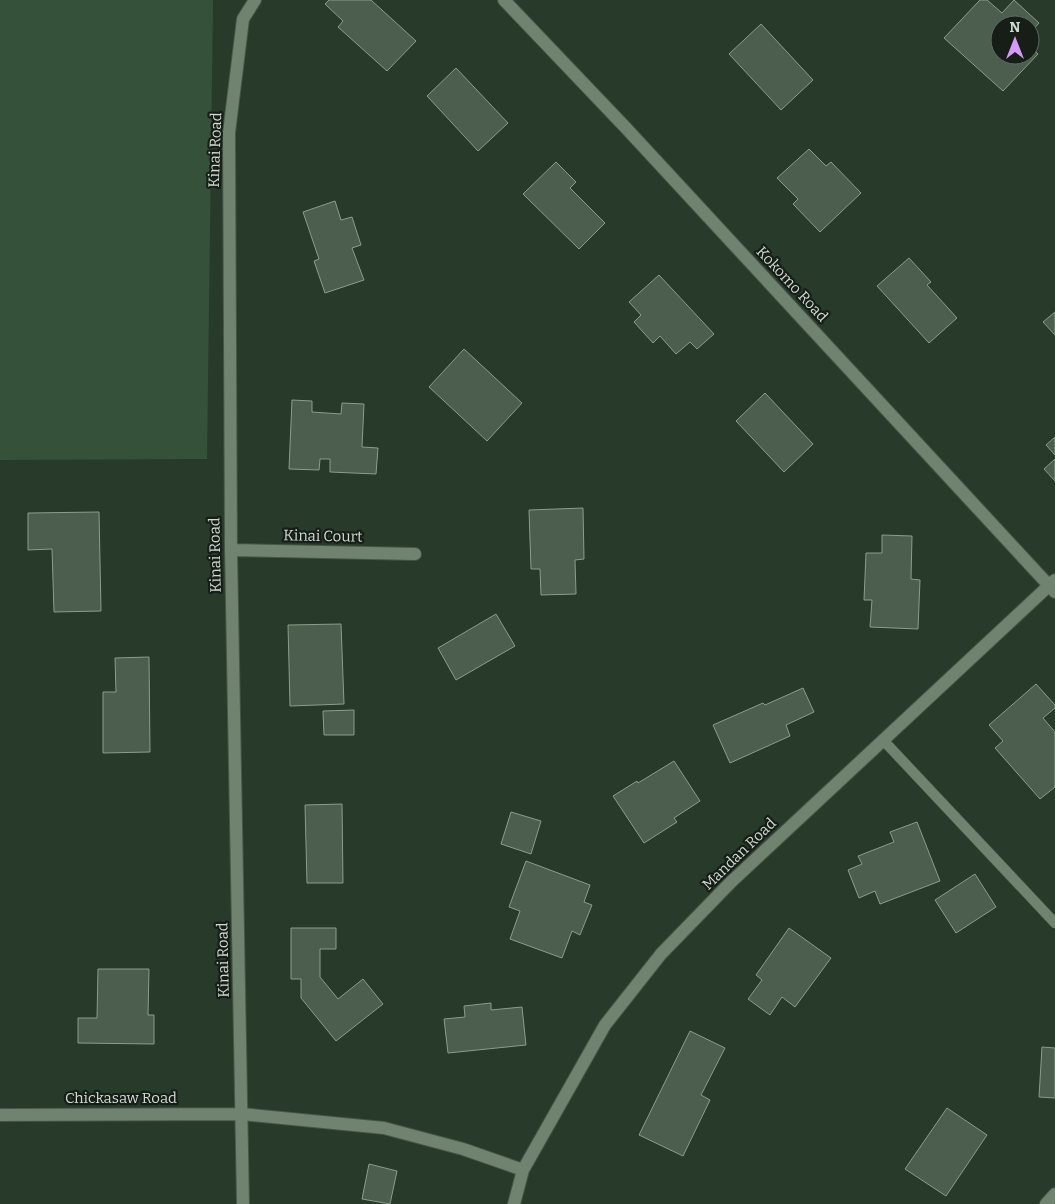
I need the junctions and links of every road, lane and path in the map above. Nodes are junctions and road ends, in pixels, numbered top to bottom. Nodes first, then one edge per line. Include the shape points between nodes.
1 (254, 0) edge
2 (504, 0) edge
3 (231, 550) junction
4 (415, 554) dead end
5 (1053, 586) edge
6 (883, 740) junction
7 (1055, 923) edge
8 (242, 1114) junction
9 (0, 1115) edge
10 (523, 1170) junction
11 (1055, 1194) edge
12 (243, 1204) edge
13 (514, 1204) edge
14 (1046, 1204) edge

1 - 3 street, Kinai Road via 243,19 230,133
2 - 5 street, Kokomo Road
3 - 4 street, Kinai Court
3 - 8 street, Kinai Road
5 - 6 street, Mandan Road
6 - 7 lane
6 - 10 street, Mandan Road via 730,883 661,954 605,1025
8 - 9 street, Chickasaw Road
8 - 10 street via 384,1128
8 - 12 street, Kinai Road
10 - 13 street, Mandan Road
11 - 14 street

